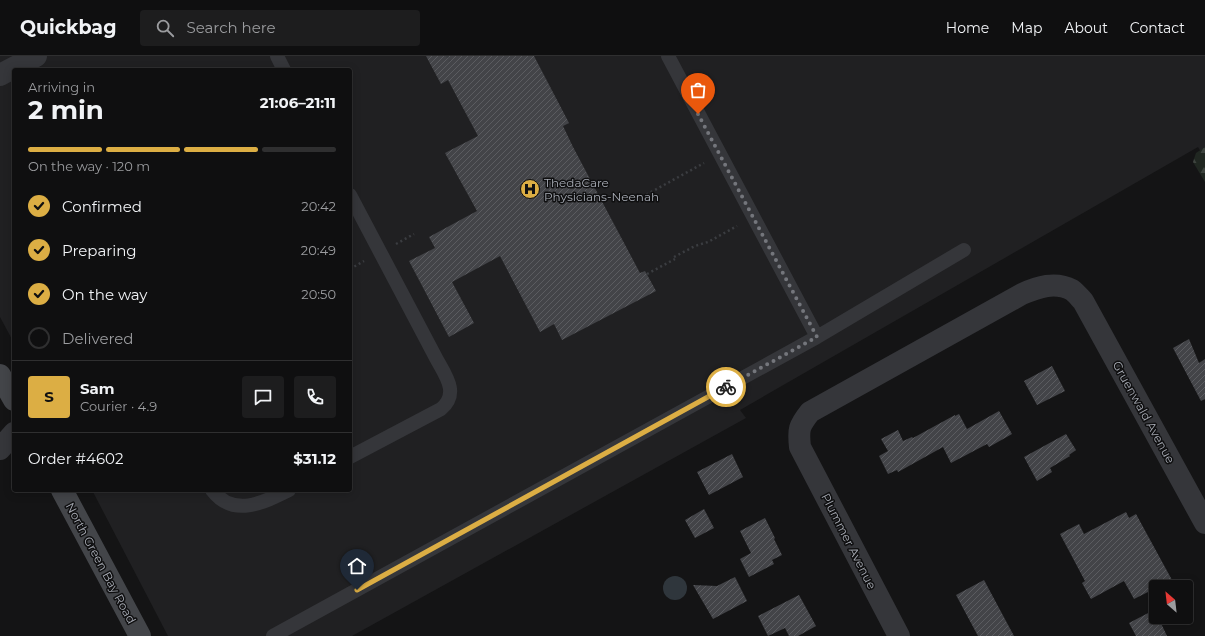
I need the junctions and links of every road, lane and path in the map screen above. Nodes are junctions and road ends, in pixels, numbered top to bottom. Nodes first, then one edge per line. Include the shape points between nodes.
1 (36, 56) edge
2 (277, 56) edge
3 (448, 56) edge
4 (668, 56) edge
5 (450, 61) dead end
6 (14, 68) edge
7 (283, 68) edge
8 (12, 69) edge
9 (0, 76) edge
10 (720, 155) junction
11 (642, 197) dead end
12 (352, 198) edge
13 (754, 218) junction
14 (964, 250) dead end
15 (647, 274) dead end
16 (817, 337) junction
17 (0, 375) edge
18 (12, 396) edge
19 (12, 435) edge
20 (800, 447) joint
21 (0, 449) edge
22 (352, 456) edge
23 (63, 492) edge
24 (213, 492) edge
25 (284, 492) edge
26 (1205, 523) edge
27 (140, 636) edge
28 (273, 636) edge
29 (899, 636) edge

1 - 6 street
2 - 7 lane
3 - 5 path
4 - 10 lane
8 - 9 street
10 - 11 path
10 - 13 lane
12 - 22 lane via 436,358 451,392 447,404 441,409
13 - 15 path via 695,246
13 - 16 lane
14 - 16 lane
16 - 28 lane
17 - 18 main road
19 - 21 street
20 - 26 street, Gruenwald Avenue via 801,424 810,412 1022,294 1039,287 1057,286 1072,290 1083,301
20 - 29 street, Plummer Avenue
23 - 27 main road, North Green Bay Road
24 - 25 lane via 225,503 238,506 262,503

